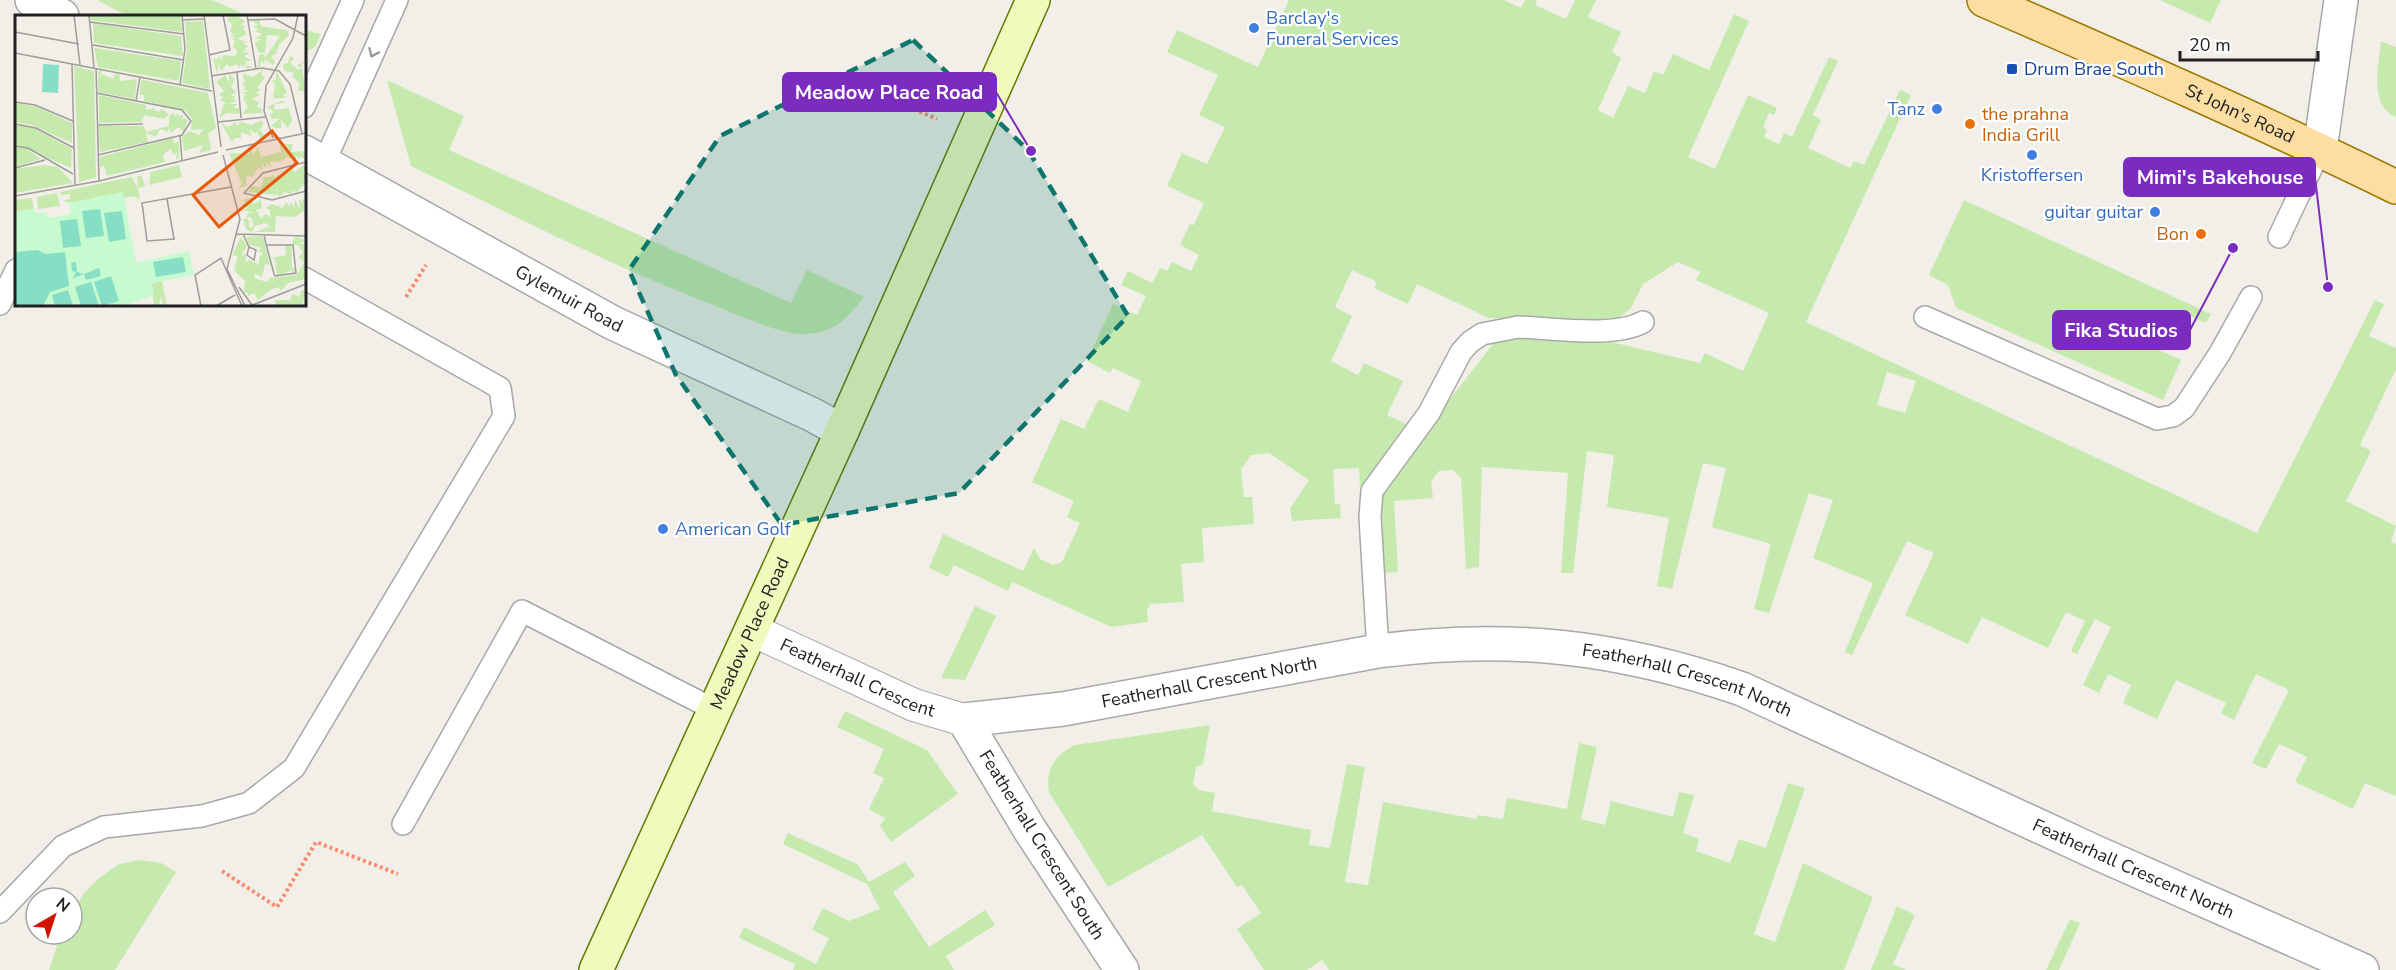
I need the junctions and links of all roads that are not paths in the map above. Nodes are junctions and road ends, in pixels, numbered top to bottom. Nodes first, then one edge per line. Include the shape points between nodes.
1 (32, 0) edge
2 (353, 0) edge
3 (397, 0) edge
4 (1034, 0) edge
5 (1984, 0) edge
6 (2341, 0) edge
7 (60, 15) edge
8 (306, 104) edge
9 (2320, 150) junction
10 (314, 157) edge
11 (2396, 187) edge
12 (2279, 237) dead end
13 (15, 272) edge
14 (306, 279) edge
15 (2251, 297) dead end
16 (0, 304) edge
17 (1925, 317) dead end
18 (1643, 322) dead end
19 (842, 431) junction
20 (752, 630) junction
21 (1377, 651) junction
22 (715, 710) junction
23 (964, 720) junction
24 (403, 824) dead end
25 (0, 912) edge
26 (596, 970) edge
27 (1122, 970) edge
28 (2362, 970) edge

1 - 7 street
2 - 8 lane
3 -> 10 lane
4 - 19 main road, Meadow Place Road
5 - 9 main road, St John's Road
6 - 9 street
9 - 11 main road, St John's Road
9 - 12 lane
10 - 19 street, Gylemuir Road via 613,323
13 - 16 lane
14 - 25 lane via 500,388 504,416 294,768 249,803 202,816 104,827 63,846
15 - 17 lane via 2184,408 2173,416 2157,419
18 - 21 lane via 1614,331 1503,329 1482,334 1461,352 1429,413 1372,491
19 - 20 main road, Meadow Place Road
20 - 22 main road, Meadow Place Road
20 - 23 street, Featherhall Crescent via 914,705
21 - 23 street, Featherhall Crescent North via 1063,709
21 - 28 street, Featherhall Crescent North via 1455,643 1543,644 1610,653 1706,676 1779,704 2096,852
22 - 24 lane via 522,611
22 - 26 main road, Meadow Place Road
23 - 27 street, Featherhall Crescent South

